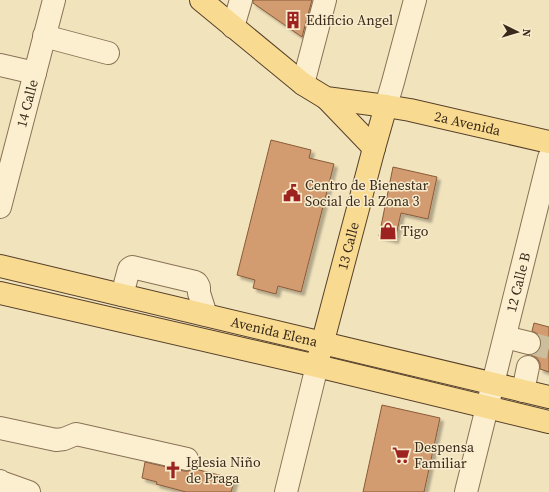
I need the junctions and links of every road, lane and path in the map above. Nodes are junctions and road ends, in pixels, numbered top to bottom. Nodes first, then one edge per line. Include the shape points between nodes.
1 (201, 0) edge
2 (241, 0) edge
3 (325, 0) edge
4 (415, 0) edge
5 (48, 1) edge
6 (233, 27) junction
7 (44, 36) junction
8 (108, 53) dead end
9 (0, 65) edge
10 (34, 73) junction
11 (303, 84) junction
12 (326, 98) junction
13 (386, 106) junction
14 (9, 133) edge
15 (549, 142) edge
16 (374, 148) junction
17 (549, 158) edge
18 (0, 207) edge
19 (0, 266) edge
20 (0, 293) edge
21 (122, 295) junction
22 (206, 315) junction
23 (505, 337) junction
24 (323, 343) junction
25 (529, 343) tunnel mouth
26 (317, 366) junction
27 (528, 367) dead end
28 (493, 384) junction
29 (523, 390) junction
30 (549, 397) edge
31 (487, 407) junction
32 (549, 422) edge
33 (0, 428) edge
34 (187, 459) dead end
35 (0, 480) edge
36 (29, 492) edge
37 (286, 492) edge
38 (466, 492) edge

1 - 6 main road
2 - 6 street
3 - 11 street
4 - 13 street, 13 Calle
5 - 7 street, 14 Calle
6 - 11 main road
7 - 8 street
7 - 10 street, 14 Calle
9 - 10 street
10 - 14 street, 14 Calle
11 - 12 main road
12 - 13 main road, 2a Avenida
12 - 16 main road
13 - 15 main road, 2a Avenida
13 - 16 main road, 13 Calle
14 - 18 street, 14 Calle
16 - 24 main road, 13 Calle
17 - 23 street, 12 Calle B
19 - 21 main road, Avenida Elena
20 - 26 main road, Avenida Elena
21 - 22 main road, Avenida Elena
21 - 22 street via 129,269 132,267 180,278 197,283
22 - 24 main road, Avenida Elena
23 - 25 street
23 - 28 street, 12 Calle B
24 - 26 main road, 13 Calle
24 - 28 main road, Avenida Elena
26 - 31 main road, Avenida Elena
26 - 37 street, 13 Calle
27 - 29 street
28 - 29 main road, Avenida Elena
28 - 31 street, 12 Calle B
29 - 30 main road, Avenida Elena
31 - 32 main road, Avenida Elena
31 - 38 street, 12 Calle B
33 - 34 street via 56,440 76,434
35 - 36 street

